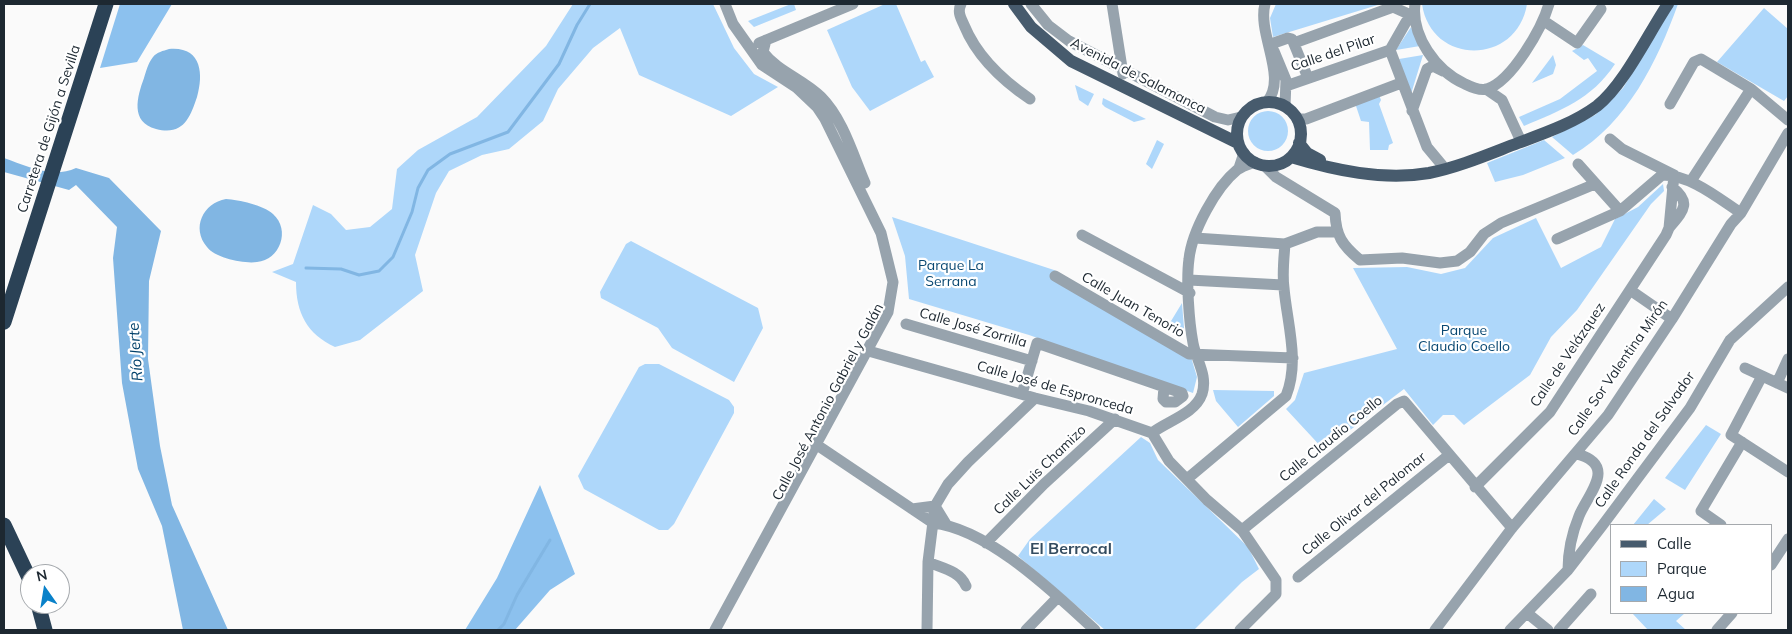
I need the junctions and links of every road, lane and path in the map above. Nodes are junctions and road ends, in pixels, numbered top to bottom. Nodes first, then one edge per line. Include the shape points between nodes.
1 (106, 4) edge
2 (725, 4) edge
3 (835, 4) edge
4 (853, 4) edge
5 (1014, 4) edge
6 (1031, 4) edge
7 (1112, 4) edge
8 (1265, 4) edge
9 (1415, 4) edge
10 (1549, 4) edge
11 (1660, 4) edge
12 (1668, 4) edge
13 (960, 5) edge
14 (1601, 9) dead end
15 (1413, 16) junction
16 (1544, 21) junction
17 (1263, 27) junction
18 (740, 33) junction
19 (762, 38) junction
20 (1294, 42) junction
21 (1271, 44) junction
22 (750, 46) junction
23 (1427, 49) junction
24 (1390, 50) junction
25 (772, 63) junction
26 (1122, 70) junction
27 (1443, 71) junction
28 (1425, 73) junction
29 (1507, 76) junction
30 (1308, 78) junction
31 (1401, 83) junction
32 (1286, 86) junction
33 (1124, 89) junction
34 (1751, 89) junction
35 (1486, 90) junction
36 (1030, 99) dead end
37 (1502, 100) junction
38 (1267, 102) junction
39 (1670, 104) dead end
40 (1284, 106) junction
41 (1412, 111) junction
42 (1297, 119) junction
43 (1788, 120) edge
44 (1239, 121) junction
45 (1210, 130) junction
46 (1788, 133) edge
47 (1520, 137) junction
48 (1610, 139) dead end
49 (1299, 143) junction
50 (1241, 148) junction
51 (1291, 157) junction
52 (1578, 164) dead end
53 (1442, 165) junction
54 (1268, 167) junction
55 (1239, 168) junction
56 (1674, 175) junction
57 (1690, 182) junction
58 (1595, 184) junction
59 (1620, 211) junction
60 (1741, 213) junction
61 (1336, 232) junction
62 (1082, 234) dead end
63 (1195, 238) junction
64 (1557, 239) dead end
65 (1285, 244) junction
66 (1055, 276) dead end
67 (1189, 280) junction
68 (1283, 285) junction
69 (1788, 287) edge
70 (1630, 290) junction
71 (1190, 293) junction
72 (6, 316) edge
73 (1672, 319) junction
74 (906, 324) dead end
75 (872, 352) junction
76 (1197, 354) junction
77 (1293, 358) junction
78 (1788, 359) edge
79 (1032, 361) junction
80 (1745, 368) dead end
81 (1762, 376) junction
82 (1777, 383) junction
83 (1164, 387) dead end
84 (1788, 388) edge
85 (1022, 394) junction
86 (1035, 398) junction
87 (1116, 419) junction
88 (1152, 433) junction
89 (1742, 442) junction
90 (819, 447) junction
91 (1577, 454) junction
92 (1448, 455) junction
93 (1788, 472) edge
94 (1187, 479) junction
95 (1475, 487) junction
96 (935, 506) junction
97 (912, 509) junction
98 (932, 523) junction
99 (946, 524) junction
100 (1720, 524) edge
101 (4, 525) edge
102 (1512, 528) junction
103 (1242, 530) junction
104 (1788, 539) edge
105 (986, 543) junction
106 (928, 562) junction
107 (1772, 562) edge
108 (22, 564) edge
109 (1568, 570) junction
110 (1298, 576) dead end
111 (966, 586) dead end
112 (1591, 594) dead end
113 (1058, 596) junction
114 (1527, 613) junction
115 (41, 614) edge
116 (1731, 614) edge
117 (45, 630) edge
118 (715, 630) edge
119 (723, 630) edge
120 (927, 630) edge
121 (1026, 630) edge
122 (1095, 630) edge
123 (1240, 630) edge
124 (1435, 630) edge
125 (1510, 630) edge
126 (1548, 630) edge
127 (1559, 630) edge
128 (1718, 630) edge

1 - 72 highway, Carretera de Gijón a Sevilla
2 - 18 street
3 - 19 street
4 - 19 street
5 - 33 main road, Avenida de Salamanca via 1050,45 1071,61
6 - 26 street via 1048,25 1069,41
7 - 26 street
8 - 17 street
9 - 15 street
10 - 16 street
11 - 47 main road via 1608,85 1592,100 1551,125
12 - 51 main road via 1620,82 1597,105 1535,136 1451,167 1403,176 1351,172
13 - 36 street via 959,12 972,45 993,69
14 - 16 street via 1577,43
15 - 20 street via 1393,7
15 - 23 street
15 - 24 street
16 - 29 street
17 - 21 street
17 - 38 street via 1276,82
18 - 19 street
18 - 22 street
19 - 22 street
19 - 25 street via 763,52
20 - 21 street via 1288,38
20 - 30 street
21 - 32 street
22 - 25 street, Calle José Antonio Gabriel y Galán
22 - 90 street, Calle José Antonio Gabriel y Galán via 762,65 797,88 825,119 881,232 893,282 888,312
23 - 27 street
23 - 28 street
24 - 30 street, Calle del Pilar
24 - 31 street
25 - 75 street, Calle José Antonio Gabriel y Galán via 821,97 831,110 893,244 899,279 898,298
26 - 33 street
26 - 44 street via 1215,117
27 - 28 street via 1430,67
27 - 35 street via 1473,88
28 - 41 street
29 - 35 street
29 - 37 street
30 - 32 street, Calle del Pilar
31 - 41 street
31 - 42 street via 1306,119
32 - 40 street
33 - 45 main road, Avenida de Salamanca
34 - 39 street via 1701,59 1694,62
34 - 43 street
34 - 57 street
35 - 37 street
37 - 47 street
38 - 40 main road
38 - 44 main road via 1248,109
40 - 42 main road
41 - 53 street via 1427,147
42 - 49 main road
44 - 45 main road, Avenida de Salamanca via 1226,130
44 - 50 main road
45 - 50 main road, Avenida de Salamanca
46 - 60 street, Calle Sor Valentina Mirón
47 - 53 main road
48 - 56 street via 1622,149
49 - 51 main road
49 - 53 main road via 1307,153 1324,162 1393,170 1418,170
50 - 54 main road
50 - 55 street
51 - 54 main road
52 - 58 street
54 - 55 street
54 - 61 street via 1335,213
55 - 63 street via 1216,195
56 - 57 street
56 - 59 street via 1662,175
56 - 70 street, Calle de Velázquez via 1669,228
57 - 60 street
58 - 59 street
58 - 61 street via 1501,223 1484,234 1470,252 1457,261 1360,260 1348,250
59 - 64 street
60 - 73 street, Calle Sor Valentina Mirón
61 - 65 street via 1317,232
62 - 71 street
63 - 65 street
63 - 67 street via 1189,260
65 - 68 street
66 - 76 street, Calle Juan Tenorio via 1179,350
67 - 68 street
67 - 71 street
68 - 77 street
69 - 109 street, Calle Ronda del Salvador via 1730,340 1690,408
70 - 73 street
70 - 95 street, Calle de Velázquez via 1550,412
71 - 76 street via 1193,344
73 - 91 street, Calle Sor Valentina Mirón via 1608,415
74 - 79 street, Calle José Zorrilla
75 - 85 street, Calle José de Espronceda
75 - 90 street, Calle José Antonio Gabriel y Galán
76 - 77 street
76 - 88 street via 1204,379 1202,395 1192,408
77 - 94 street via 1290,385 1281,402
78 - 82 street
79 - 83 street, Calle José Zorrilla via 1037,343
79 - 85 street, Calle José Zorrilla
80 - 81 street
81 - 82 street
81 - 89 street via 1731,435
82 - 84 street
85 - 86 street, Calle José de Espronceda
86 - 87 street, Calle José de Espronceda
86 - 96 street via 968,462 948,484
87 - 88 street, Calle José de Espronceda
87 - 105 street, Calle Luis Chamizo via 1044,484
88 - 94 street via 1169,461
89 - 93 street
89 - 100 street via 1701,511
90 - 97 street
90 - 118 street, Calle José Antonio Gabriel y Galán
90 - 119 street, Calle José Antonio Gabriel y Galán
91 - 102 street, Calle Sor Valentina Mirón
91 - 109 street via 1597,467 1599,480 1579,516 1568,555
92 - 95 street, Calle Claudio Coello
92 - 103 street, Calle Claudio Coello via 1404,401
92 - 110 street, Calle Olivar del Palomar
94 - 103 street
95 - 102 street, Calle Claudio Coello
96 - 97 street
96 - 98 street
96 - 99 street
97 - 98 street
98 - 99 street
98 - 106 street
99 - 105 street
101 - 108 highway
102 - 124 street, Calle Sor Valentina Mirón
103 - 123 street via 1278,585 1276,594
104 - 107 street
105 - 113 street
106 - 111 street via 956,573
106 - 120 street
109 - 114 street, Calle Ronda del Salvador
112 - 127 street
113 - 121 street
113 - 122 street
114 - 125 street, Calle Ronda del Salvador
114 - 126 street
115 - 117 highway
116 - 128 street

